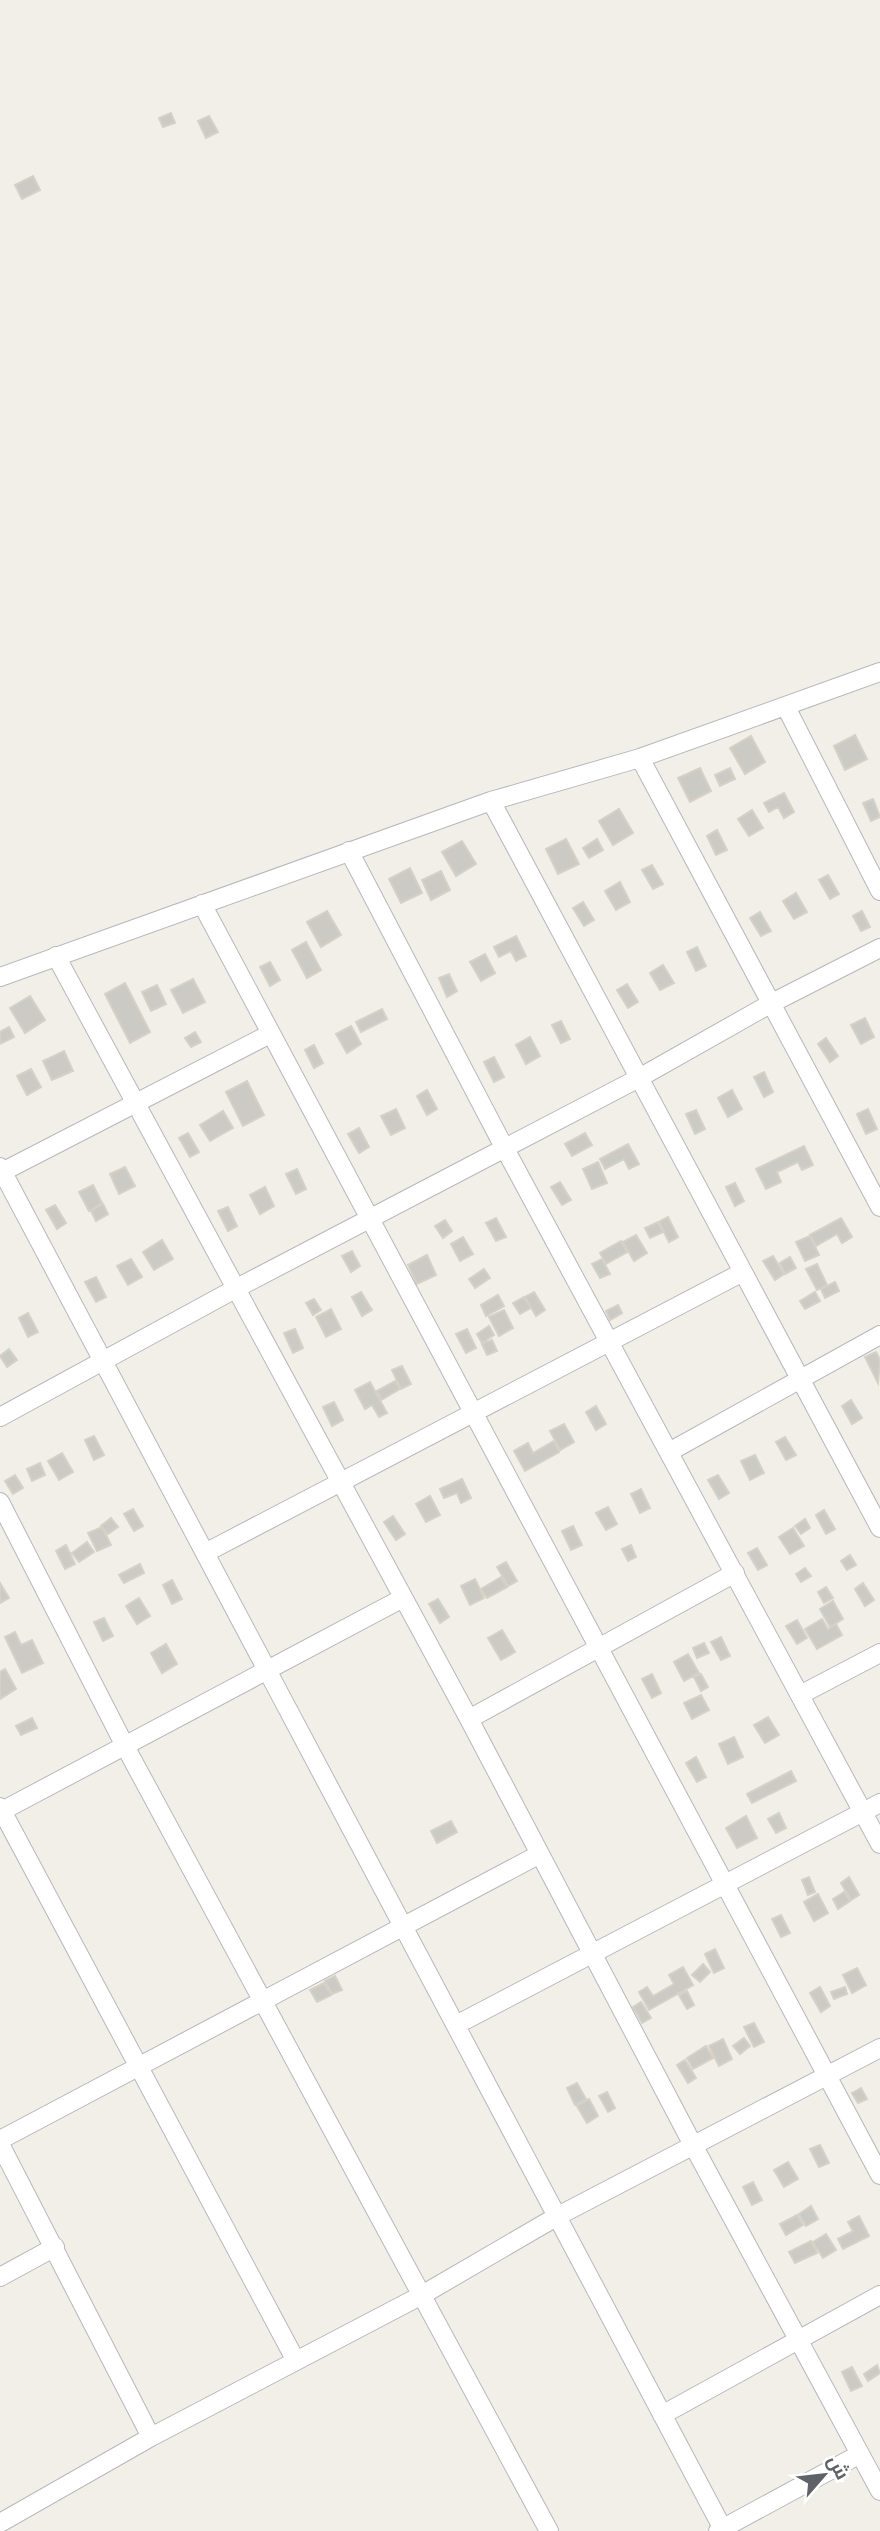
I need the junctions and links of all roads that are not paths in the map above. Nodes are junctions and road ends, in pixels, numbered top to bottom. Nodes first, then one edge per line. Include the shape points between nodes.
1 (880, 673) edge
2 (786, 706) junction
3 (640, 758) junction
4 (491, 801) junction
5 (349, 851) junction
6 (880, 891) edge
7 (202, 904) junction
8 (880, 948) edge
9 (56, 956) junction
10 (0, 976) edge
11 (770, 1004) junction
12 (270, 1034) junction
13 (639, 1078) junction
14 (135, 1104) junction
15 (504, 1147) junction
16 (1, 1171) edge
17 (880, 1207) edge
18 (368, 1218) junction
19 (743, 1272) junction
20 (235, 1289) junction
21 (880, 1335) edge
22 (611, 1341) junction
23 (103, 1360) junction
24 (800, 1378) junction
25 (472, 1413) junction
26 (0, 1417) edge
27 (669, 1452) junction
28 (341, 1482) junction
29 (0, 1502) edge
30 (880, 1528) edge
31 (205, 1553) junction
32 (734, 1573) junction
33 (402, 1598) junction
34 (597, 1648) junction
35 (880, 1653) edge
36 (268, 1671) junction
37 (800, 1695) junction
38 (468, 1719) junction
39 (125, 1746) junction
40 (880, 1803) edge
41 (1, 1810) edge
42 (863, 1812) junction
43 (880, 1844) edge
44 (540, 1854) junction
45 (723, 1885) junction
46 (404, 1928) junction
47 (593, 1954) junction
48 (263, 2002) junction
49 (456, 2025) junction
50 (880, 2048) edge
51 (139, 2067) junction
52 (828, 2075) junction
53 (0, 2142) edge
54 (693, 2145) junction
55 (880, 2175) edge
56 (556, 2217) junction
57 (55, 2247) junction
58 (0, 2277) edge
59 (422, 2295) junction
60 (880, 2295) edge
61 (798, 2339) junction
62 (296, 2361) junction
63 (662, 2415) junction
64 (151, 2437) junction
65 (860, 2454) junction
66 (880, 2491) edge
67 (0, 2523) edge
68 (721, 2530) edge
69 (549, 2531) edge

1 - 2 street
2 - 3 street
2 - 6 street
3 - 4 street
3 - 11 street
4 - 5 street
4 - 13 street
5 - 7 street
5 - 15 street
7 - 9 street
7 - 12 street
8 - 11 street
9 - 10 street
9 - 14 street
11 - 13 street
11 - 17 street
12 - 14 street
12 - 18 street
13 - 15 street
13 - 19 street
14 - 16 street
14 - 20 street
15 - 18 street
15 - 22 street
16 - 23 street
18 - 20 street
18 - 25 street
19 - 22 street
19 - 24 street
20 - 23 street
20 - 28 street
21 - 24 street
22 - 25 street
22 - 27 street
23 - 26 street
23 - 31 street
24 - 27 street
24 - 30 street
25 - 28 street
25 - 34 street
27 - 32 street
28 - 31 street
28 - 33 street
29 - 39 street
31 - 36 street
32 - 34 street
32 - 37 street
33 - 36 street
33 - 38 street
34 - 38 street
34 - 45 street
35 - 37 street
36 - 39 street
36 - 46 street
37 - 42 street
38 - 44 street
39 - 41 street
39 - 48 street
40 - 42 street
41 - 51 street
42 - 43 street
42 - 45 street
44 - 46 street
44 - 47 street
45 - 47 street
45 - 52 street
46 - 48 street
46 - 49 street
47 - 49 street
47 - 54 street
48 - 51 street
48 - 59 street
49 - 56 street
50 - 52 street
51 - 53 street
51 - 62 street
52 - 54 street
52 - 55 street
53 - 57 street
54 - 56 street
54 - 61 street
56 - 59 street
56 - 63 street
57 - 58 street
57 - 64 street
59 - 62 street
59 - 69 street
60 - 61 street
61 - 63 street
61 - 65 street
62 - 64 street
63 - 68 street
64 - 67 street
65 - 66 street
65 - 68 street

